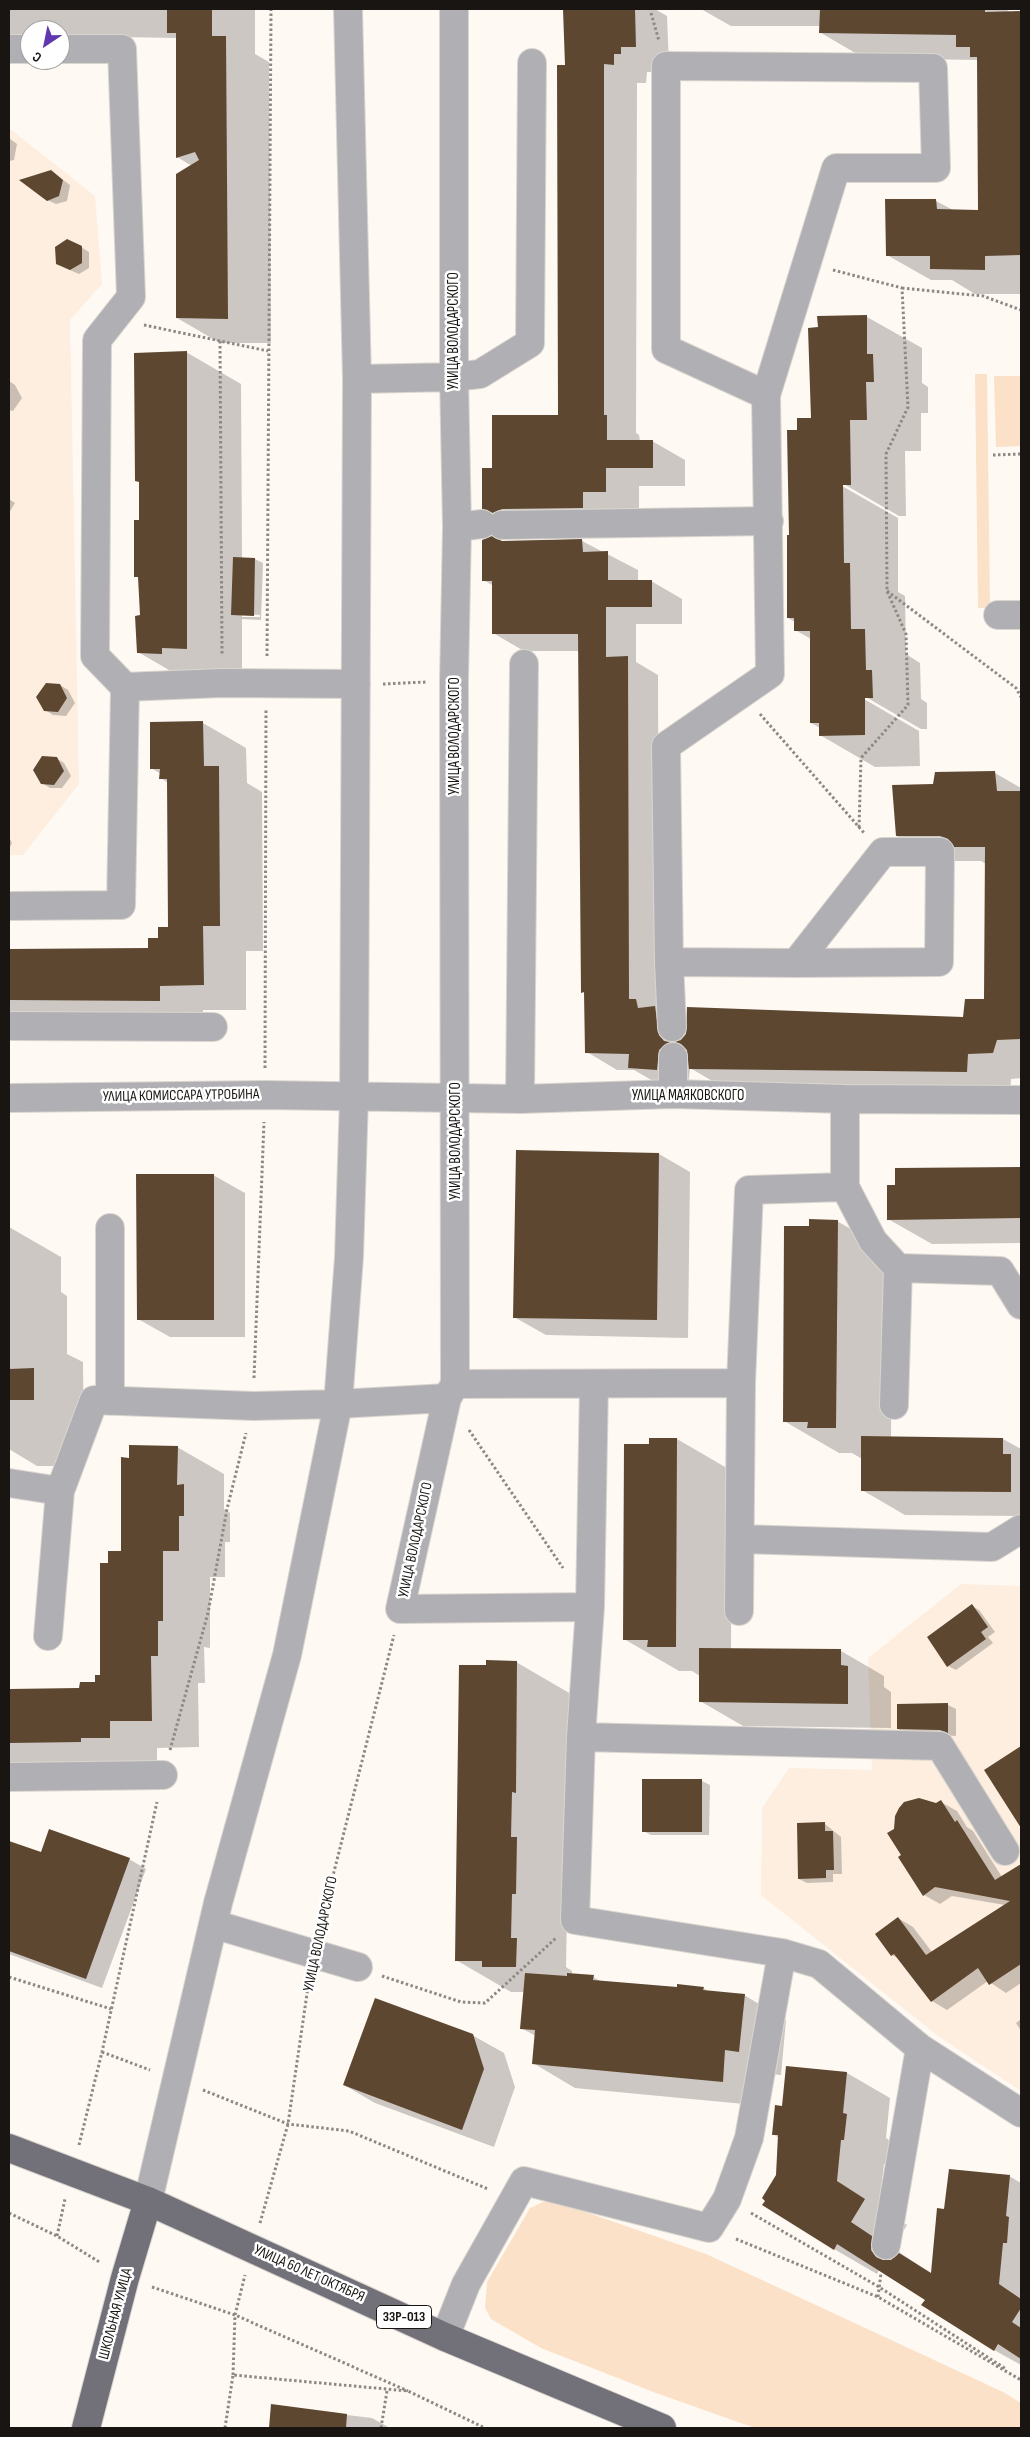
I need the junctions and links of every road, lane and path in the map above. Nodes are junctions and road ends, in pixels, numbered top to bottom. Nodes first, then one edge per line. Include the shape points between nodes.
1 (271, 9) edge
2 (348, 9) edge
3 (454, 9) edge
4 (70, 49) edge
5 (532, 63) dead end
6 (807, 263) junction
7 (902, 288) junction
8 (1021, 310) edge
9 (114, 318) junction
10 (220, 341) junction
11 (268, 351) junction
12 (454, 377) junction
13 (357, 378) junction
14 (766, 396) junction
15 (1021, 454) edge
16 (993, 455) dead end
17 (769, 521) junction
18 (480, 526) junction
19 (887, 591) junction
20 (524, 664) dead end
21 (454, 681) junction
22 (222, 683) junction
23 (266, 683) junction
24 (356, 684) junction
25 (125, 687) junction
26 (742, 693) junction
27 (1021, 697) edge
28 (859, 828) junction
29 (883, 852) junction
30 (9, 906) edge
31 (669, 962) junction
32 (796, 964) junction
33 (9, 1026) edge
34 (213, 1027) dead end
35 (672, 1027) dead end
36 (673, 1057) dead end
37 (673, 1094) junction
38 (265, 1095) junction
39 (354, 1097) junction
40 (9, 1098) edge
41 (457, 1098) junction
42 (520, 1099) junction
43 (845, 1099) junction
44 (1021, 1100) edge
45 (845, 1187) junction
46 (110, 1228) dead end
47 (898, 1268) junction
48 (1021, 1305) edge
49 (741, 1383) junction
50 (594, 1384) junction
51 (451, 1391) junction
52 (110, 1401) junction
53 (338, 1404) junction
54 (894, 1405) dead end
55 (253, 1406) junction
56 (9, 1483) edge
57 (60, 1491) junction
58 (1021, 1529) edge
59 (741, 1539) junction
60 (590, 1607) junction
61 (400, 1609) junction
62 (739, 1611) dead end
63 (48, 1636) dead end
64 (581, 1737) junction
65 (163, 1775) junction
66 (9, 1777) edge
67 (1005, 1851) dead end
68 (575, 1920) junction
69 (213, 1924) junction
70 (782, 1953) junction
71 (313, 1954) junction
72 (358, 1967) joint
73 (9, 1977) edge
74 (111, 2009) junction
75 (920, 2048) junction
76 (1021, 2114) edge
77 (288, 2124) junction
78 (9, 2148) edge
79 (72, 2171) junction
80 (727, 2199) junction
81 (513, 2200) junction
82 (148, 2201) junction
83 (9, 2213) edge
84 (709, 2228) junction
85 (56, 2236) junction
86 (886, 2245) dead end
87 (253, 2248) junction
88 (881, 2273) dead end
89 (125, 2278) junction
90 (879, 2287) junction
91 (878, 2297) junction
92 (234, 2315) junction
93 (445, 2337) junction
94 (233, 2376) junction
95 (1021, 2379) edge
96 (387, 2390) junction
97 (408, 2391) junction
98 (86, 2428) edge
99 (225, 2428) edge
100 (381, 2428) edge
101 (485, 2428) edge
102 (662, 2428) edge

1 - 11 path
2 - 13 street
3 - 12 street, УЛИЦА ВОЛОДАРСКОГО
4 - 9 street via 122,48 131,297
5 - 12 street via 530,343 480,374
6 - 7 path
6 - 14 street
6 - 14 street via 836,168 936,168 933,68 666,66 666,349
7 - 8 path via 983,296
7 - 19 path via 908,407 886,454
9 - 10 path
9 - 25 street via 97,340 94,656
10 - 11 path
10 - 22 path
11 - 23 path
12 - 13 street
12 - 18 street, УЛИЦА ВОЛОДАРСКОГО
13 - 24 street
14 - 17 street
15 - 16 path
17 - 18 street
17 - 26 street via 770,674
18 - 21 street, УЛИЦА ВОЛОДАРСКОГО
19 - 27 path via 1016,688
19 - 28 path via 906,634 908,705 861,758
20 - 42 street
21 - 24 path
21 - 41 street, УЛИЦА ВОЛОДАРСКОГО
22 - 23 street
22 - 25 street
23 - 24 street
23 - 38 path
24 - 39 street
25 - 30 street via 121,905
26 - 28 path
26 - 31 street via 666,746
28 - 29 path
29 - 32 street
29 - 32 street via 940,852 939,962
31 - 32 street
31 - 35 street
33 - 34 street
36 - 37 street
37 - 42 street, УЛИЦА МАЯКОВСКОГО
37 - 43 street, УЛИЦА МАЯКОВСКОГО
38 - 39 street, УЛИЦА КОМИССАРА УТРОБИНА
38 - 40 street, УЛИЦА КОМИССАРА УТРОБИНА
38 - 55 path
39 - 41 street, УЛИЦА МАЯКОВСКОГО
39 - 53 street via 349,1257
41 - 42 street, УЛИЦА МАЯКОВСКОГО
41 - 51 street, УЛИЦА ВОЛОДАРСКОГО
43 - 44 street, УЛИЦА МАЯКОВСКОГО
43 - 45 street
45 - 47 street via 873,1241
45 - 49 street via 749,1190
46 - 52 street
47 - 48 street via 1000,1271
47 - 54 street
49 - 50 street
49 - 59 street
50 - 51 street
50 - 60 street
51 - 53 street
51 - 60 path
51 - 61 street, УЛИЦА ВОЛОДАРСКОГО
52 - 55 street
52 - 57 street via 94,1400
53 - 55 street
53 - 69 street via 287,1654
55 - 65 path via 227,1509 208,1613
56 - 57 street
57 - 63 street
58 - 59 street via 992,1547
59 - 62 street
60 - 61 street
60 - 64 street
61 - 71 path, УЛИЦА ВОЛОДАРСКОГО
64 - 67 street via 940,1746
64 - 68 street
65 - 66 street
65 - 74 path
68 - 70 street
68 - 72 path via 485,2003 461,2002
69 - 71 street
69 - 82 street
70 - 75 street via 819,1964
70 - 80 street via 749,2138
71 - 72 street
71 - 77 path, УЛИЦА ВОЛОДАРСКОГО
73 - 74 path
74 - 79 path
75 - 76 street
75 - 86 street
77 - 81 path via 349,2131
77 - 87 path, УЛИЦА ВОЛОДАРСКОГО
78 - 79 main road, УЛИЦА 60 ЛЕТ ОКТЯБРЯ / 33Р-013
79 - 82 main road, УЛИЦА 60 ЛЕТ ОКТЯБРЯ / 33Р-013
79 - 85 path
80 - 84 street
80 - 90 path
81 - 84 street via 524,2180
81 - 93 street via 466,2284
82 - 87 main road, УЛИЦА 60 ЛЕТ ОКТЯБРЯ / 33Р-013
82 - 89 main road, ШКОЛЬНАЯ УЛИЦА
83 - 85 path
84 - 91 path
85 - 89 path
87 - 92 path, УЛИЦА ВОЛОДАРСКОГО
87 - 93 main road, УЛИЦА 60 ЛЕТ ОКТЯБРЯ / 33Р-013
88 - 90 path
89 - 92 path
89 - 98 main road, ШКОЛЬНАЯ УЛИЦА
90 - 91 path
90 - 95 path
91 - 95 path
92 - 94 path, УЛИЦА ВОЛОДАРСКОГО
92 - 97 path
93 - 102 main road, УЛИЦА 60 ЛЕТ ОКТЯБРЯ / 33Р-013
94 - 96 path
94 - 99 path, УЛИЦА ВОЛОДАРСКОГО
96 - 97 path
96 - 100 path
97 - 101 path

